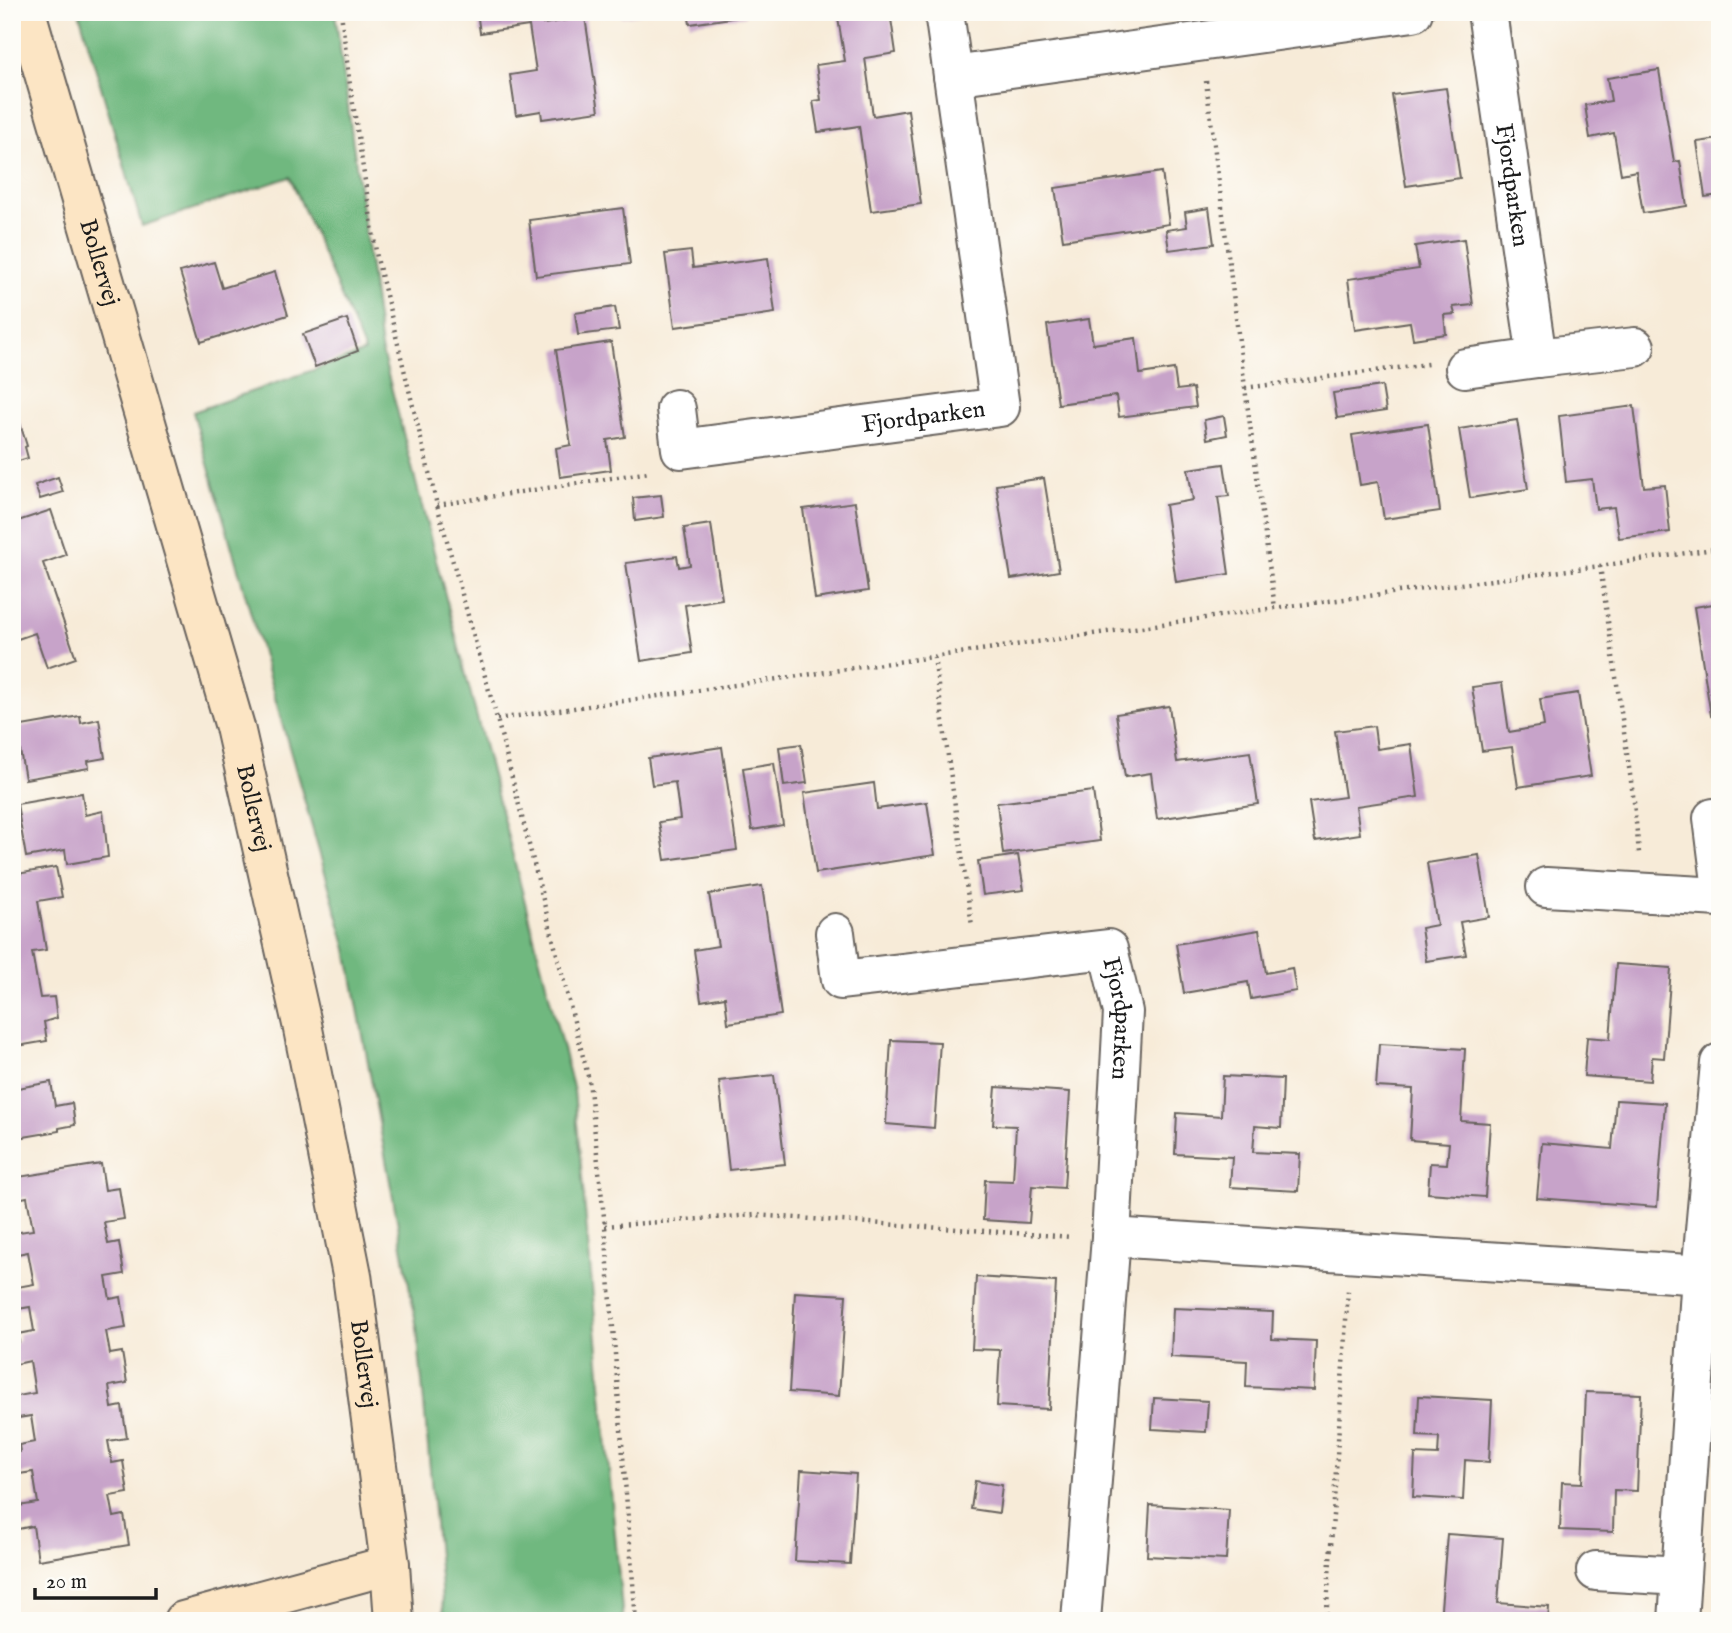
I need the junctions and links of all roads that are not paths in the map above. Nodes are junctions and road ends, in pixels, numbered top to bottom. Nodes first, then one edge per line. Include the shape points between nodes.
1 (26, 12) edge
2 (944, 12) edge
3 (1413, 12) edge
4 (1487, 12) edge
5 (953, 76) junction
6 (1635, 347) dead end
7 (1537, 358) junction
8 (1465, 368) road end
9 (676, 409) dead end
10 (1713, 818) dead end
11 (1720, 874) edge
12 (1546, 887) dead end
13 (1720, 897) edge
14 (835, 933) dead end
15 (1720, 1063) edge
16 (1111, 1237) junction
17 (1710, 1275) edge
18 (390, 1565) junction
19 (1596, 1570) dead end
20 (1681, 1576) junction
21 (183, 1621) edge
22 (394, 1621) edge
23 (1081, 1621) edge
24 (1678, 1621) edge

1 - 18 main road, Bollervej via 235,727 302,1024 352,1275
2 - 5 street, Fjordparken
3 - 5 street
4 - 7 street, Fjordparken
5 - 9 street, Fjordparken via 1000,407 681,449
6 - 7 street
7 - 8 street
10 - 11 street
12 - 13 street
14 - 16 street, Fjordparken via 841,980 1108,949 1123,1012
15 - 17 street
16 - 17 street
16 - 23 street, Fjordparken
17 - 20 street
18 - 21 main road
18 - 22 main road, Bollervej
19 - 20 street
20 - 24 street

